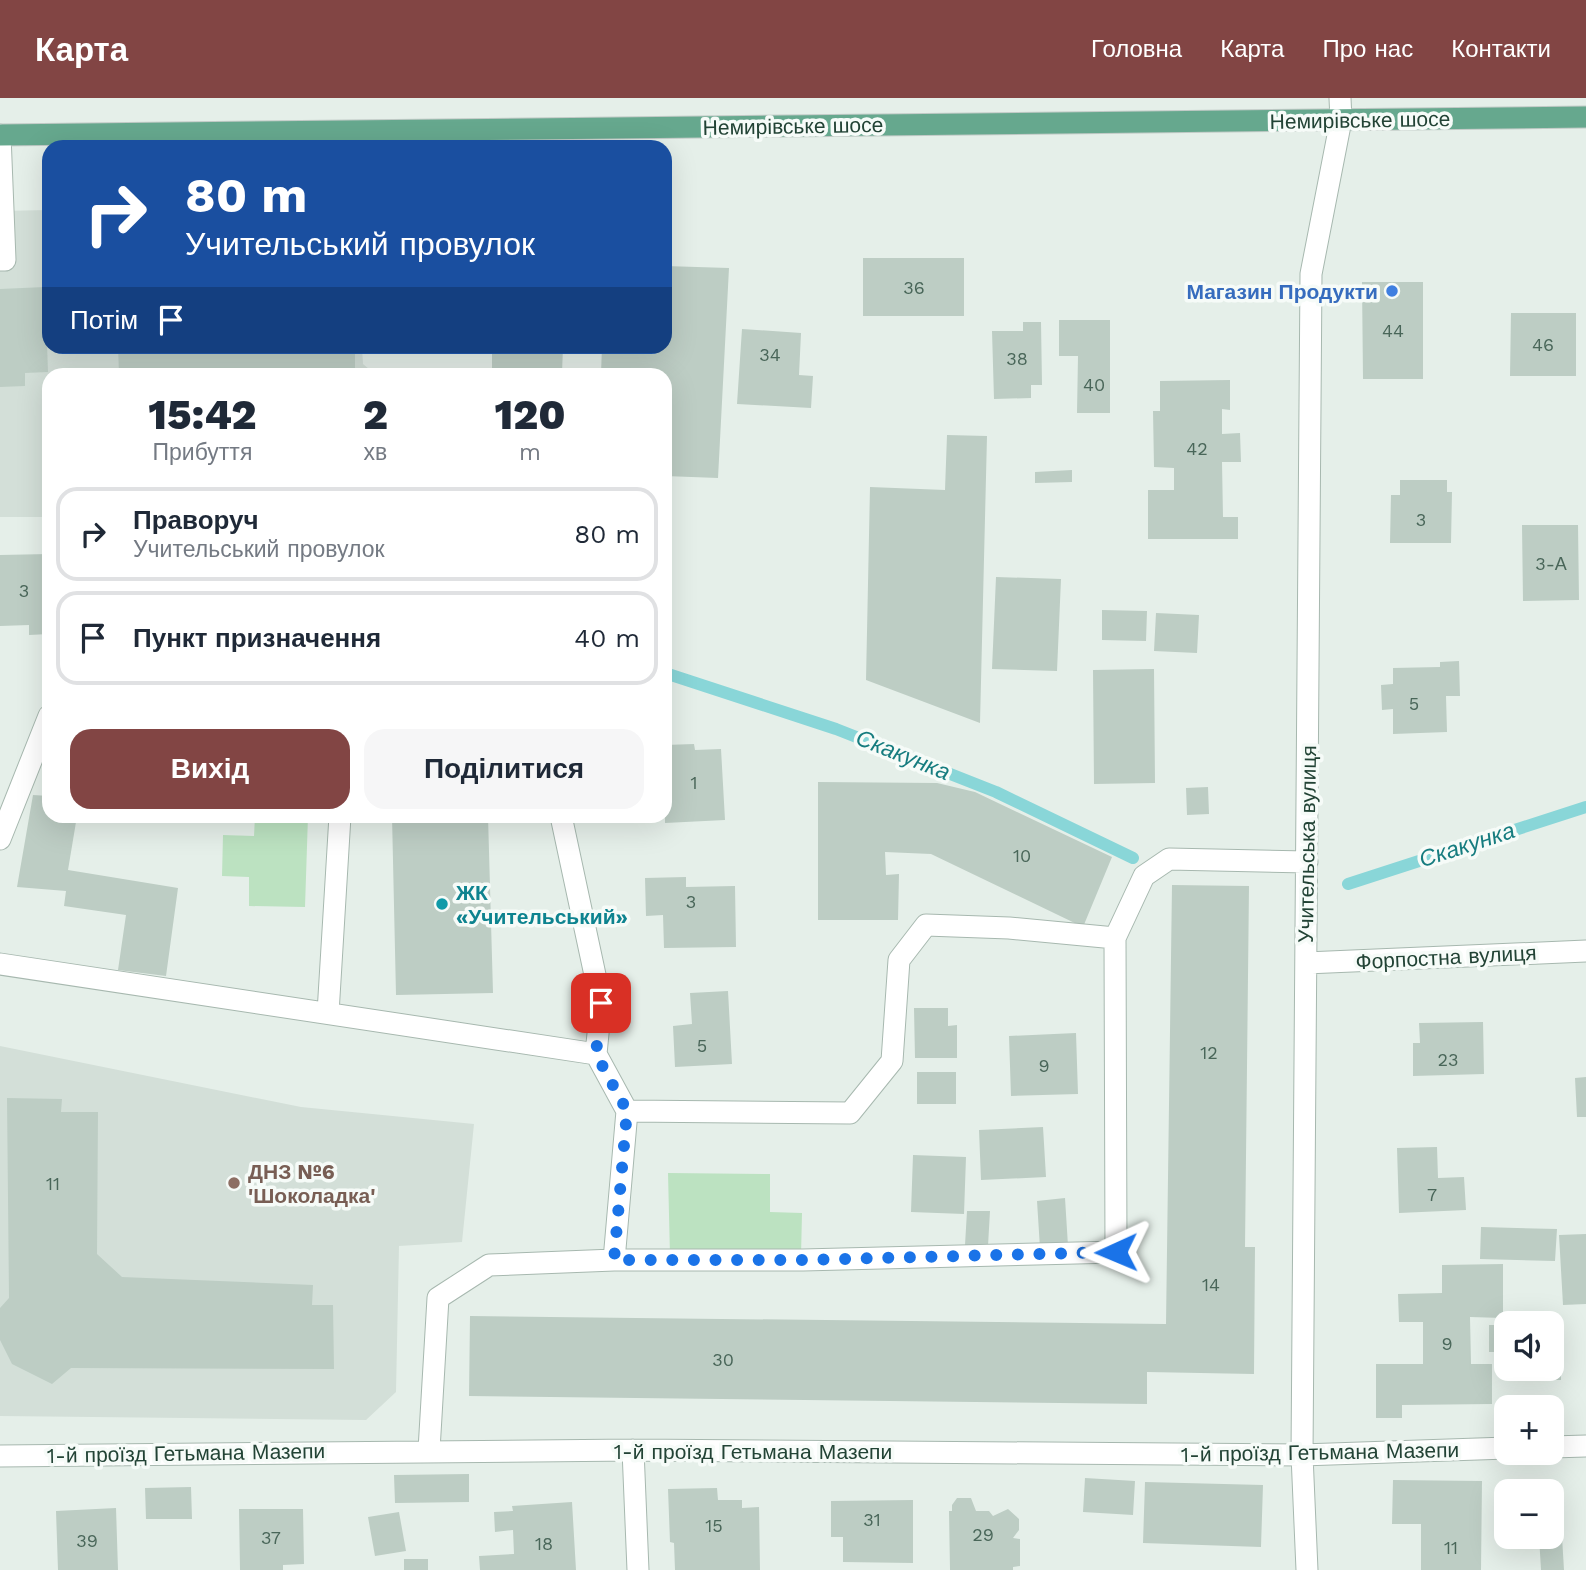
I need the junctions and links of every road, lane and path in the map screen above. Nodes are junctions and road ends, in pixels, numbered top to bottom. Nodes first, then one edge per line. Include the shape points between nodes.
1 (1340, 98) edge
2 (1586, 117) edge
3 (1341, 120) junction
4 (0, 135) edge
5 (0, 260) edge
6 (42, 734) edge
7 (340, 823) edge
8 (562, 823) edge
9 (0, 839) edge
10 (1307, 862) junction
11 (1115, 938) junction
12 (1586, 951) edge
13 (1306, 963) junction
14 (0, 964) edge
15 (328, 1013) junction
16 (596, 1054) junction
17 (627, 1111) junction
18 (614, 1260) junction
19 (1586, 1446) edge
20 (1564, 1447) edge
21 (1494, 1448) edge
22 (429, 1450) junction
23 (633, 1450) junction
24 (1302, 1455) junction
25 (0, 1456) edge
26 (638, 1570) edge
27 (1307, 1570) edge

1 - 3 street, Учительська вулиця
2 - 3 main road, Немирівське шосе
3 - 4 main road, Немирівське шосе
3 - 10 street, Учительська вулиця via 1311,274
4 - 5 street via 5,260
6 - 9 street
7 - 15 street
8 - 16 street via 601,1003
10 - 11 street via 1169,859 1144,876
10 - 13 street, Учительська вулиця
11 - 17 street via 926,925 899,960 892,1061 850,1113
11 - 18 street via 1116,1252
12 - 13 street, Форпостна вулиця
13 - 24 street, Учительська вулиця
14 - 15 street
15 - 16 street
16 - 17 street
17 - 18 street
18 - 22 street via 489,1265 438,1298
19 - 20 street
21 - 24 street, 1-й проїзд Гетьмана Мазепи
22 - 23 street, 1-й проїзд Гетьмана Мазепи
22 - 25 street, 1-й проїзд Гетьмана Мазепи
23 - 24 street, 1-й проїзд Гетьмана Мазепи
23 - 26 street
24 - 27 street, Учительська вулиця

